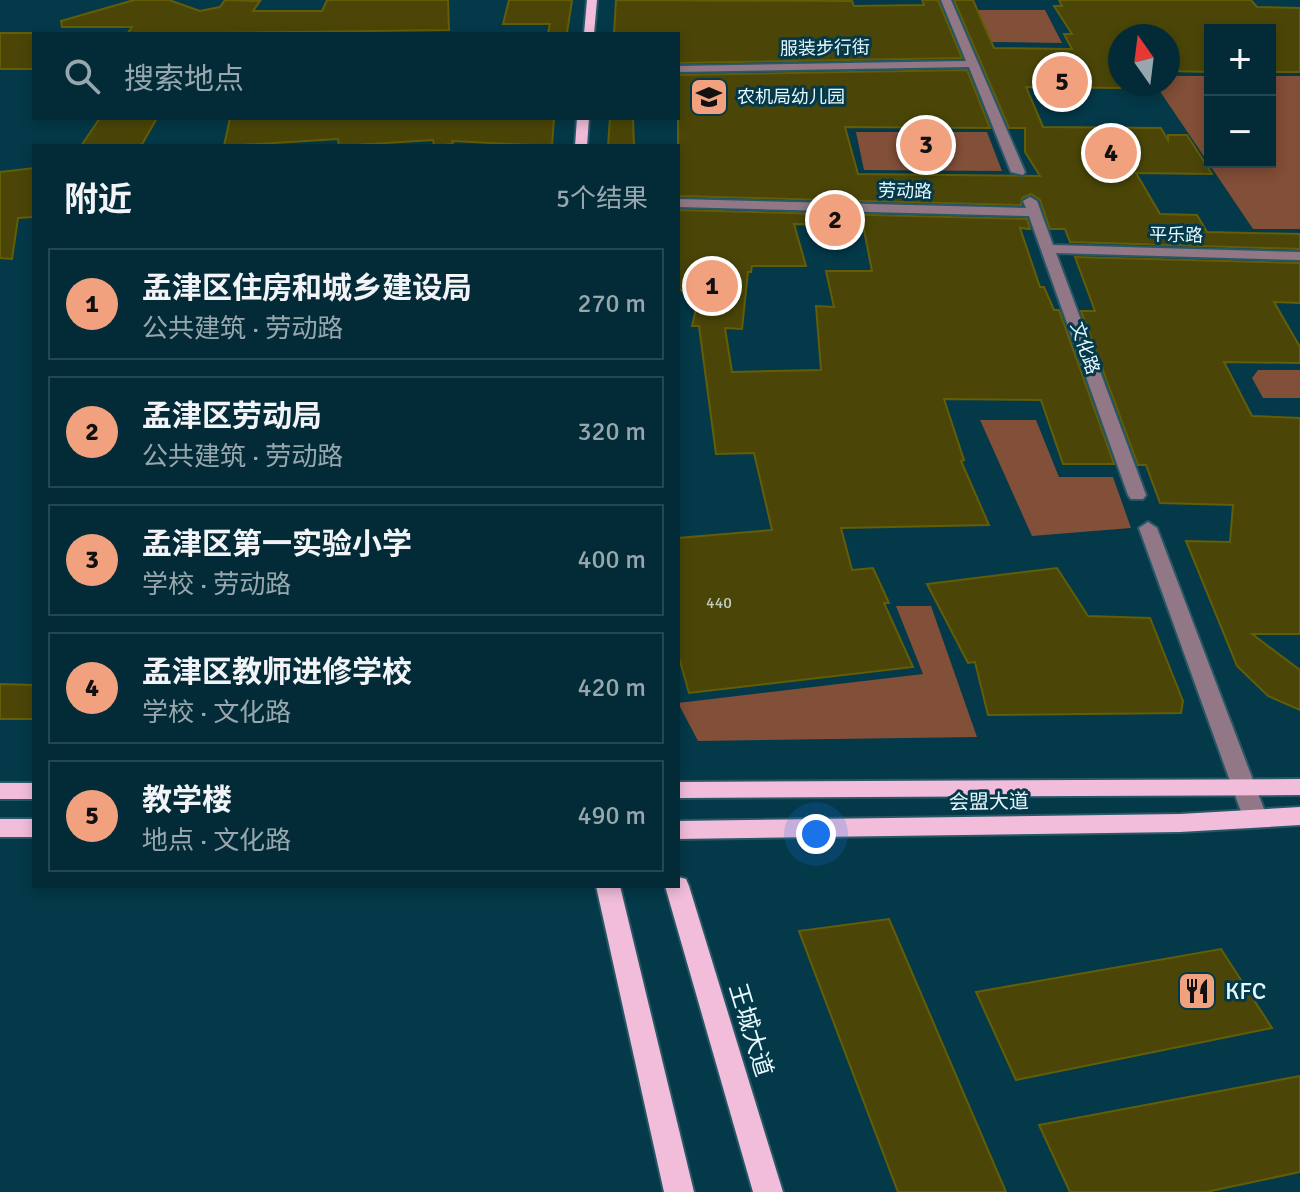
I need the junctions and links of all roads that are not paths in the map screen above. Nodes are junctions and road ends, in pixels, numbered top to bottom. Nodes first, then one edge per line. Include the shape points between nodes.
1 (592, 0) edge
2 (600, 0) edge
3 (946, 0) edge
4 (589, 32) edge
5 (598, 32) edge
6 (973, 64) junction
7 (680, 69) edge
8 (583, 120) edge
9 (593, 120) edge
10 (581, 144) edge
11 (592, 144) edge
12 (1018, 172) dead end
13 (680, 203) edge
14 (1033, 206) joint
15 (1051, 249) junction
16 (1300, 256) edge
17 (1137, 495) dead end
18 (1148, 528) dead end
19 (1244, 787) junction
20 (1300, 787) edge
21 (680, 790) edge
22 (0, 791) edge
23 (32, 791) edge
24 (1300, 816) edge
25 (1255, 817) junction
26 (0, 828) edge
27 (32, 828) edge
28 (680, 830) edge
29 (608, 888) edge
30 (678, 888) edge
31 (679, 1192) edge
32 (768, 1192) edge

1 - 4 main road
2 - 5 main road
3 - 6 street
6 - 7 street, 服装步行街
6 - 12 street
8 - 10 main road
9 - 11 main road
13 - 14 street, 劳动路
14 - 15 street, 文化路
15 - 16 street, 平乐路
15 - 17 street, 文化路
18 - 19 street
19 - 20 main road, 会盟大道
19 - 21 main road, 会盟大道
19 - 25 street
22 - 23 main road
24 - 25 main road, 会盟大道
25 - 28 main road, 会盟大道 via 1180,823
26 - 27 main road
29 - 31 main road
30 - 32 main road, 王城大道

